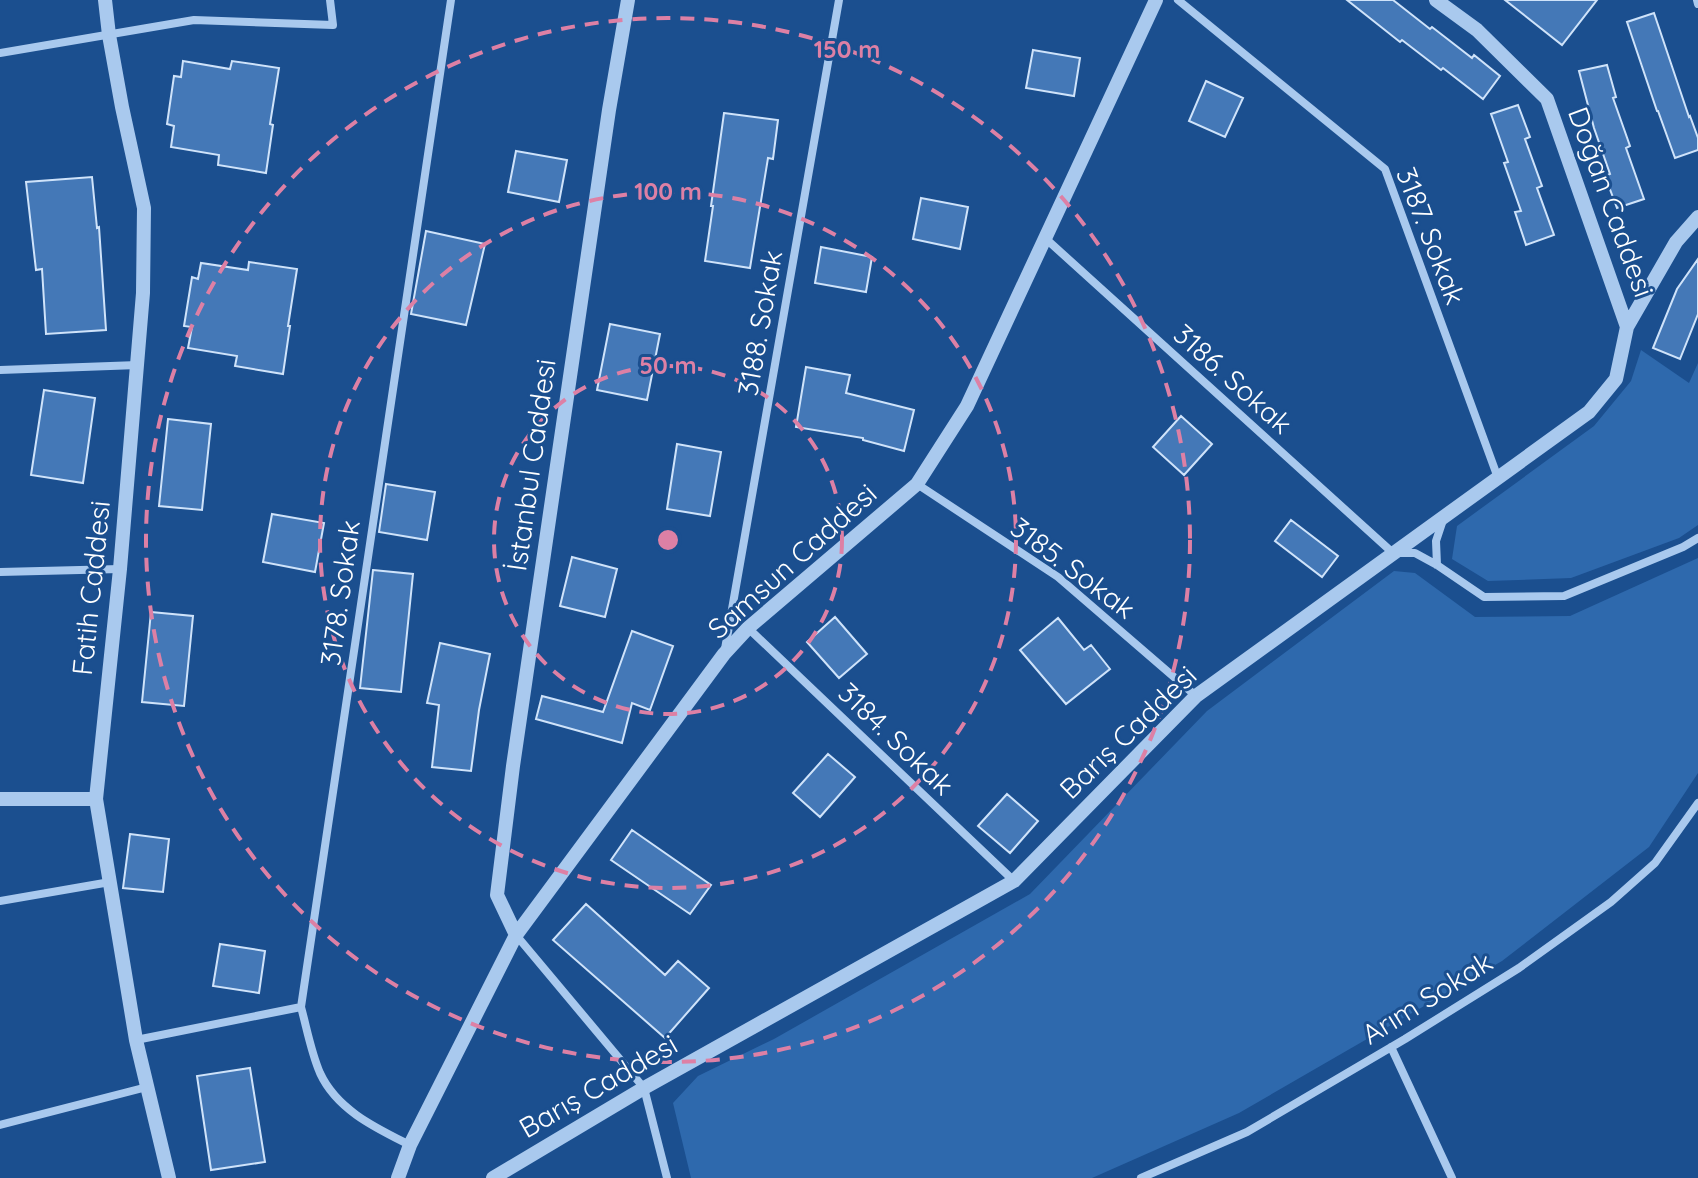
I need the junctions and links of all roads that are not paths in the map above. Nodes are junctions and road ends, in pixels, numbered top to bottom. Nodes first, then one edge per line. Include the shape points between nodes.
1 (105, 0) edge
2 (330, 0) edge
3 (451, 0) edge
4 (628, 0) edge
5 (839, 0) edge
6 (1156, 0) edge
7 (1178, 0) edge
8 (1436, 0) edge
9 (109, 35) junction
10 (0, 53) edge
11 (1698, 217) edge
12 (1044, 238) junction
13 (1627, 327) junction
14 (138, 365) junction
15 (0, 370) edge
16 (1498, 478) junction
17 (917, 484) junction
18 (1445, 516) junction
19 (1698, 538) edge
20 (1393, 553) junction
21 (1437, 565) junction
22 (120, 569) junction
23 (0, 572) edge
24 (748, 628) junction
25 (724, 654) junction
26 (1196, 696) junction
27 (0, 799) edge
28 (96, 799) junction
29 (1698, 803) edge
30 (1014, 881) junction
31 (110, 882) junction
32 (0, 901) edge
33 (516, 935) junction
34 (301, 1007) junction
35 (136, 1040) junction
36 (1391, 1047) junction
37 (147, 1087) junction
38 (644, 1088) junction
39 (0, 1125) edge
40 (410, 1145) junction
41 (169, 1178) edge
42 (398, 1178) edge
43 (493, 1178) edge
44 (667, 1178) edge
45 (1141, 1178) edge
46 (1452, 1178) edge

1 - 9 street, Fatih Caddesi
2 - 9 street via 333,25 194,20
3 - 34 street, 3178. Sokak
4 - 33 street, İstanbul Caddesi via 497,895
5 - 25 street, 3188. Sokak
6 - 12 street, Samsun Caddesi
7 - 16 street, 3187. Sokak via 1385,169
8 - 13 street, Doğan Caddesi via 1477,30 1547,99
9 - 10 street
9 - 14 street, Fatih Caddesi via 144,208
11 - 13 street, Barış Caddesi via 1676,242
12 - 17 street, Samsun Caddesi via 967,406
12 - 20 street, 3186. Sokak
13 - 16 street, Barış Caddesi via 1616,379 1589,412
14 - 15 street
14 - 22 street, Fatih Caddesi
16 - 18 street, Barış Caddesi
17 - 24 street, Samsun Caddesi
17 - 26 street, 3185. Sokak via 1058,577
18 - 20 street, Barış Caddesi
18 - 21 street via 1436,541
19 - 21 street via 1564,596 1484,597
20 - 21 street via 1415,553
20 - 26 street, Barış Caddesi
22 - 23 street
22 - 28 street, Fatih Caddesi
24 - 25 street, Samsun Caddesi
24 - 30 street, 3184. Sokak
25 - 33 street, Samsun Caddesi
26 - 30 street, Barış Caddesi
27 - 28 street
28 - 31 street, Fatih Caddesi
29 - 36 street, Arım Sokak via 1655,863 1611,902 1519,968
30 - 38 street, Barış Caddesi
31 - 32 street
31 - 35 street, Fatih Caddesi
33 - 38 street
33 - 40 street, Samsun Caddesi
34 - 35 street
34 - 40 street, 3178. Sokak via 321,1075 342,1105
35 - 37 street, Fatih Caddesi
36 - 45 street, Arım Sokak via 1247,1132
36 - 46 street
37 - 39 street
37 - 41 street, Fatih Caddesi
38 - 43 street, Barış Caddesi
38 - 44 street
40 - 42 street, Samsun Caddesi

